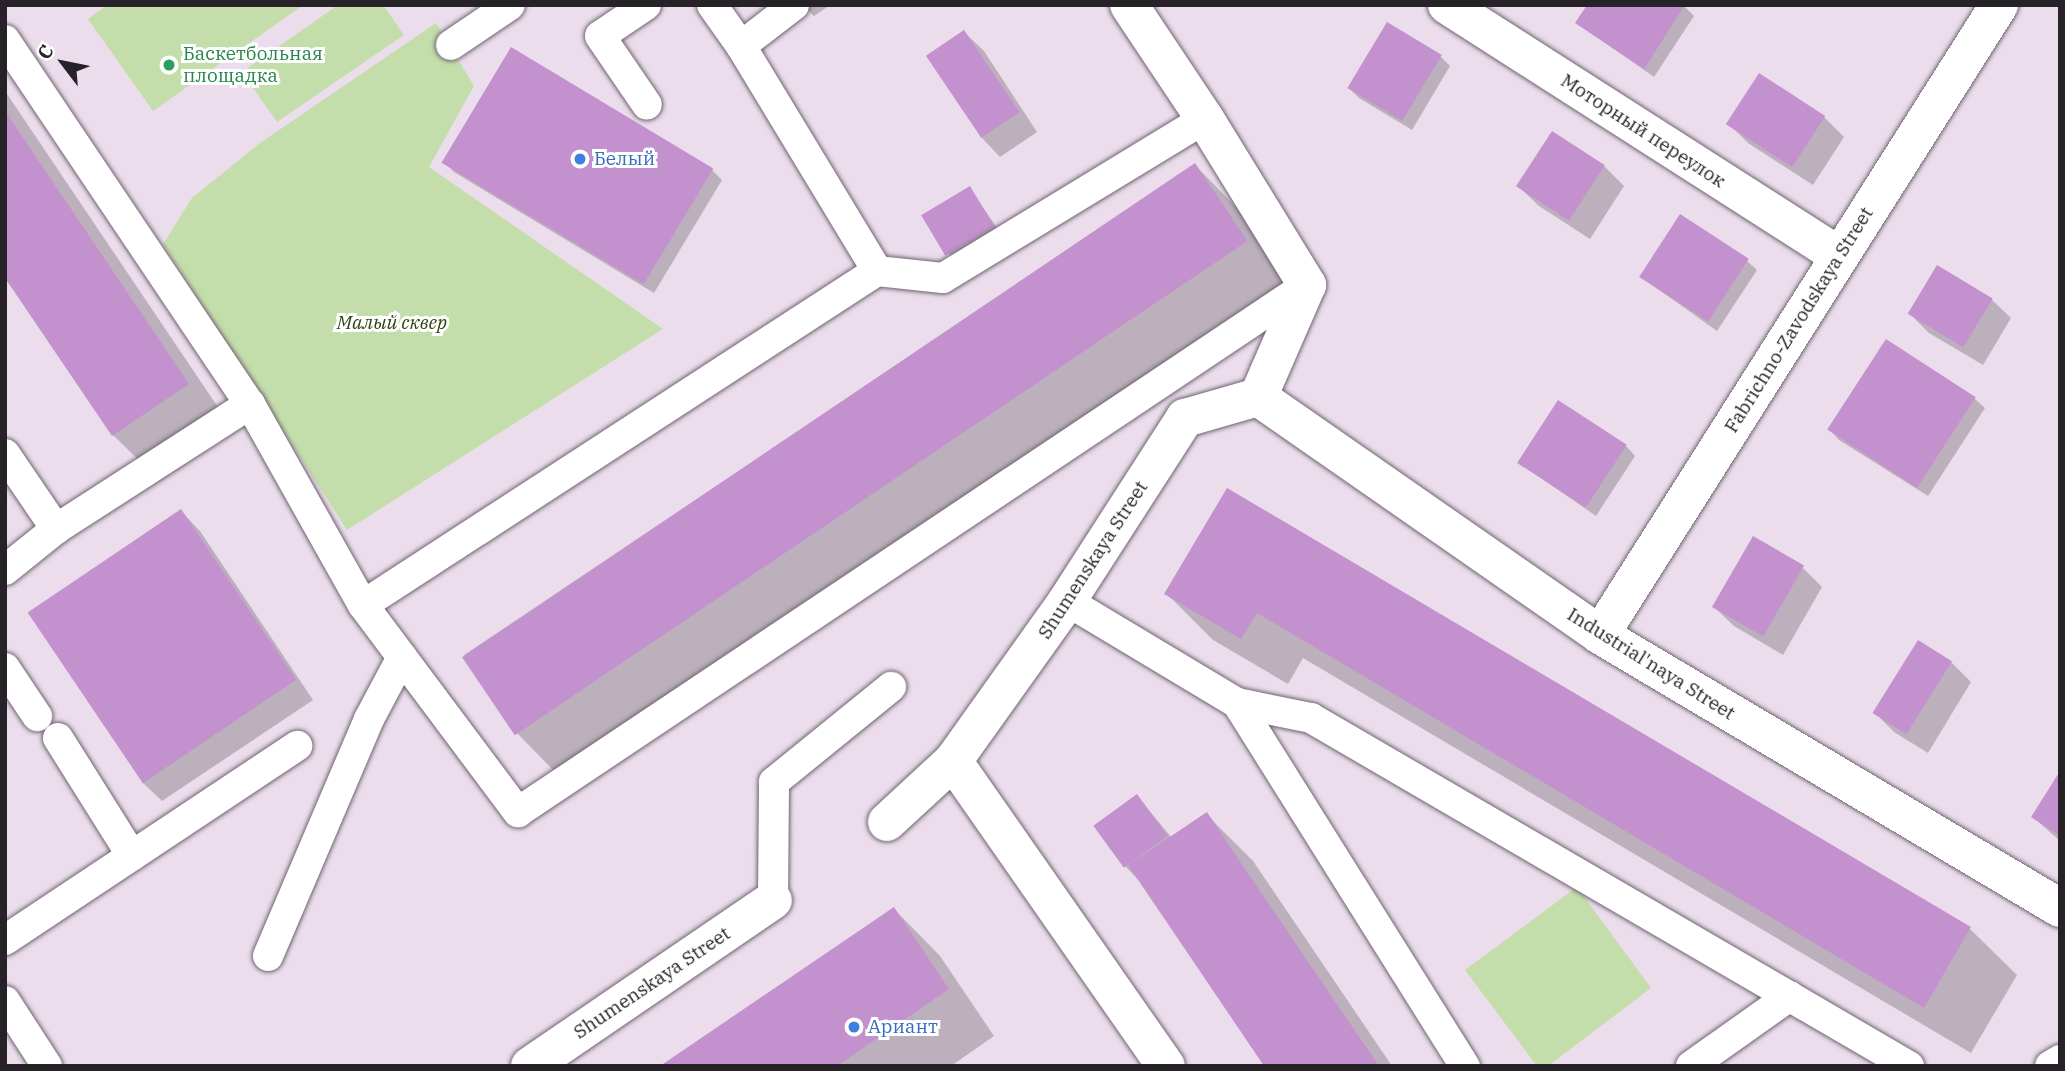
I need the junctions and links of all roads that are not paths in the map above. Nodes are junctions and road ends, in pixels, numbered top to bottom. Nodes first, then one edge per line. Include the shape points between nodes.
1 (510, 5) edge
2 (646, 5) edge
3 (712, 5) edge
4 (794, 5) edge
5 (1129, 5) edge
6 (1447, 5) edge
7 (1999, 5) edge
8 (5, 40) edge
9 (451, 45) dead end
10 (741, 46) junction
11 (647, 105) dead end
12 (1205, 119) junction
13 (1839, 256) junction
14 (877, 271) junction
15 (1307, 285) junction
16 (1258, 397) junction
17 (250, 404) junction
18 (5, 454) edge
19 (56, 529) junction
20 (5, 570) edge
21 (1068, 601) junction
22 (363, 605) junction
23 (1600, 635) junction
24 (402, 657) junction
25 (5, 668) edge
26 (891, 687) dead end
27 (1237, 703) junction
28 (37, 716) dead end
29 (58, 738) dead end
30 (298, 746) dead end
31 (953, 761) junction
32 (887, 822) dead end
33 (132, 856) junction
34 (773, 900) joint
35 (2060, 908) edge
36 (5, 940) edge
37 (268, 956) dead end
38 (1790, 996) junction
39 (5, 1001) edge
40 (2060, 1060) edge
41 (47, 1066) edge
42 (530, 1066) edge
43 (1167, 1066) edge
44 (1465, 1066) edge
45 (1691, 1066) edge
46 (1909, 1066) edge
47 (2050, 1066) edge

1 - 9 lane
2 - 11 lane via 600,36
3 - 10 lane
4 - 10 lane
5 - 12 street
6 - 13 street, Моторный переулок
7 - 13 street, Fabrichno-Zavodskaya Street
8 - 17 lane
10 - 14 lane
12 - 14 lane via 943,278
12 - 15 street
13 - 23 street, Fabrichno-Zavodskaya Street
14 - 22 lane
15 - 16 street
15 - 24 lane via 518,812
16 - 21 street, Shumenskaya Street via 1185,418
16 - 23 street, Industrial'naya Street
17 - 19 lane
17 - 22 lane
18 - 19 lane
19 - 20 lane
21 - 27 lane
21 - 31 street, Shumenskaya Street
22 - 24 lane
23 - 35 street, Industrial'naya Street
24 - 37 lane via 369,719
25 - 28 lane
26 - 34 lane via 774,782
27 - 38 lane via 1311,718
27 - 44 lane
29 - 33 lane
30 - 33 lane
31 - 32 street, Shumenskaya Street
31 - 43 street
33 - 36 lane
34 - 42 street, Shumenskaya Street
38 - 45 lane
38 - 46 lane
39 - 41 lane
40 - 47 lane

